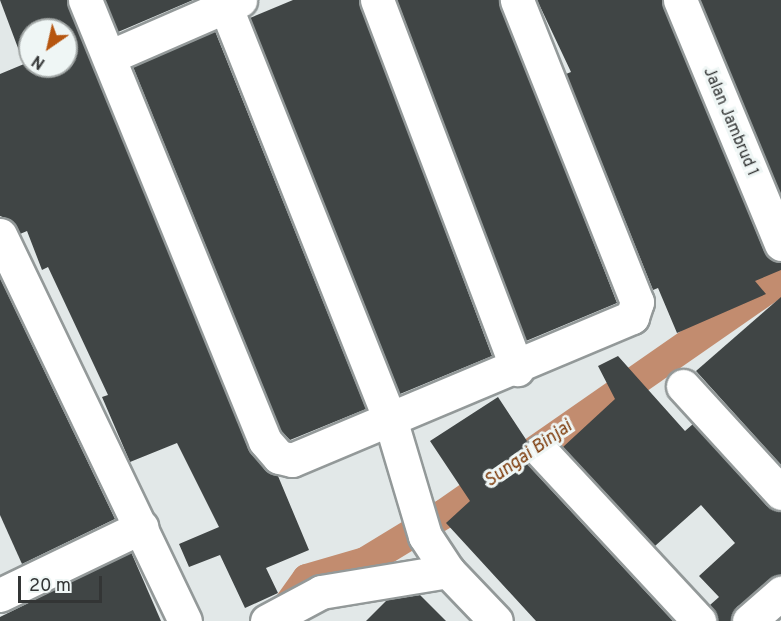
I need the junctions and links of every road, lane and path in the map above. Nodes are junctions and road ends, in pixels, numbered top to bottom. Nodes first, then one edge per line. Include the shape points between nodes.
1 (85, 0) edge
2 (376, 0) edge
3 (517, 0) edge
4 (680, 0) edge
5 (229, 2) edge
6 (109, 57) junction
7 (0, 235) edge
8 (781, 244) edge
9 (517, 369) junction
10 (682, 386) dead end
11 (391, 422) junction
12 (543, 452) dead end
13 (781, 493) edge
14 (141, 527) junction
15 (448, 571) junction
16 (3, 583) edge
17 (781, 593) edge
18 (185, 621) edge
19 (267, 621) edge
20 (496, 621) edge
21 (699, 621) edge
22 (749, 621) edge

1 - 6 street
2 - 9 street
3 - 9 street via 637,302 624,325
4 - 8 street, Jalan Jambrud 1
5 - 6 street
5 - 11 street
6 - 11 street via 272,452 292,460
7 - 14 street
9 - 11 street
10 - 13 street
11 - 15 street via 420,521
12 - 21 street
14 - 16 street
14 - 18 street
15 - 19 street via 321,592
15 - 20 street
17 - 22 street

